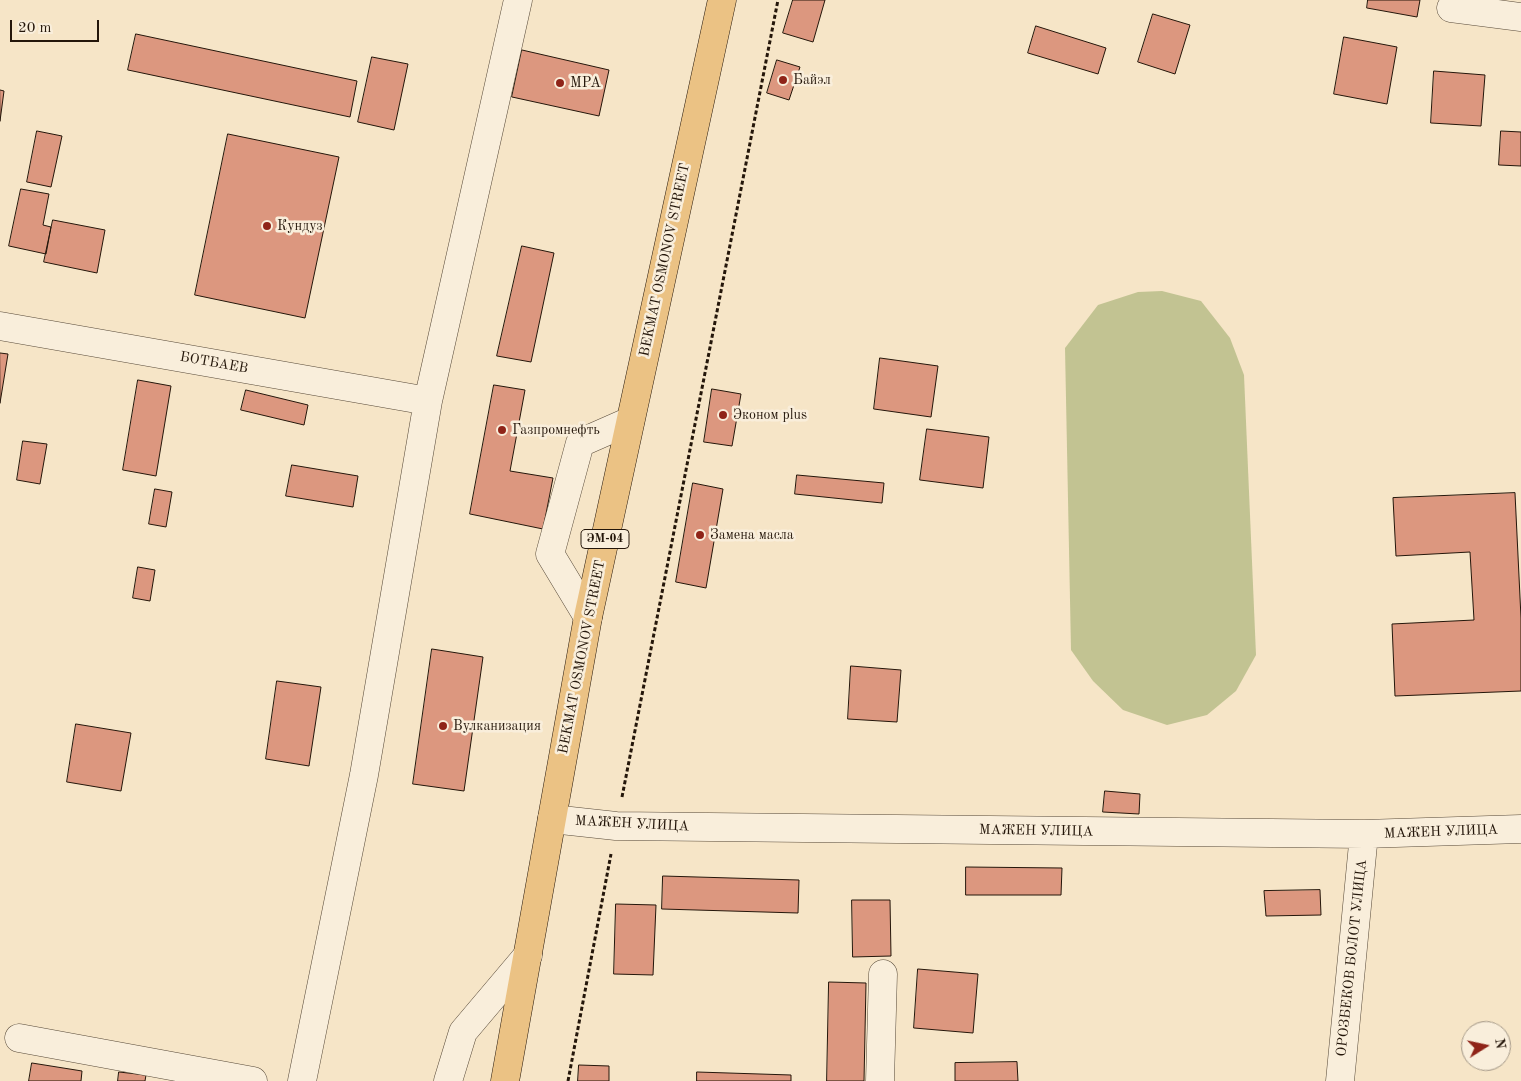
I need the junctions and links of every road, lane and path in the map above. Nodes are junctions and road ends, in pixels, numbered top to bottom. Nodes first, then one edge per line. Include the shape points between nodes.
1 (518, 0) edge
2 (722, 0) edge
3 (778, 0) edge
4 (1451, 8) dead end
5 (1521, 17) edge
6 (0, 326) edge
7 (428, 401) junction
8 (630, 421) junction
9 (588, 617) junction
10 (552, 819) junction
11 (616, 826) junction
12 (1521, 829) edge
13 (1364, 834) junction
14 (528, 955) junction
15 (883, 974) dead end
16 (19, 1038) dead end
17 (254, 1081) edge
18 (302, 1081) edge
19 (448, 1081) edge
20 (505, 1081) edge
21 (568, 1081) edge
22 (880, 1081) edge
23 (1340, 1081) edge

1 - 7 street
2 - 8 highway, BEKMAT OSMONOV STREET / ЭМ-04
3 - 11 path
4 - 5 street
6 - 7 street, БОТБАЕВ
7 - 18 street via 364,775
8 - 9 highway, BEKMAT OSMONOV STREET / ЭМ-04
8 - 9 street via 580,443 550,554
9 - 10 highway, BEKMAT OSMONOV STREET / ЭМ-04
10 - 11 street, МАЖЕН УЛИЦА
10 - 14 highway, BEKMAT OSMONOV STREET / ЭМ-04
11 - 13 street, МАЖЕН УЛИЦА
11 - 21 path
12 - 13 street, МАЖЕН УЛИЦА
13 - 23 street, ОРОЗБЕКОВ БОЛОТ УЛИЦА
14 - 19 street via 463,1032
14 - 20 highway, BEKMAT OSMONOV STREET / ЭМ-04
15 - 22 street
16 - 17 street

